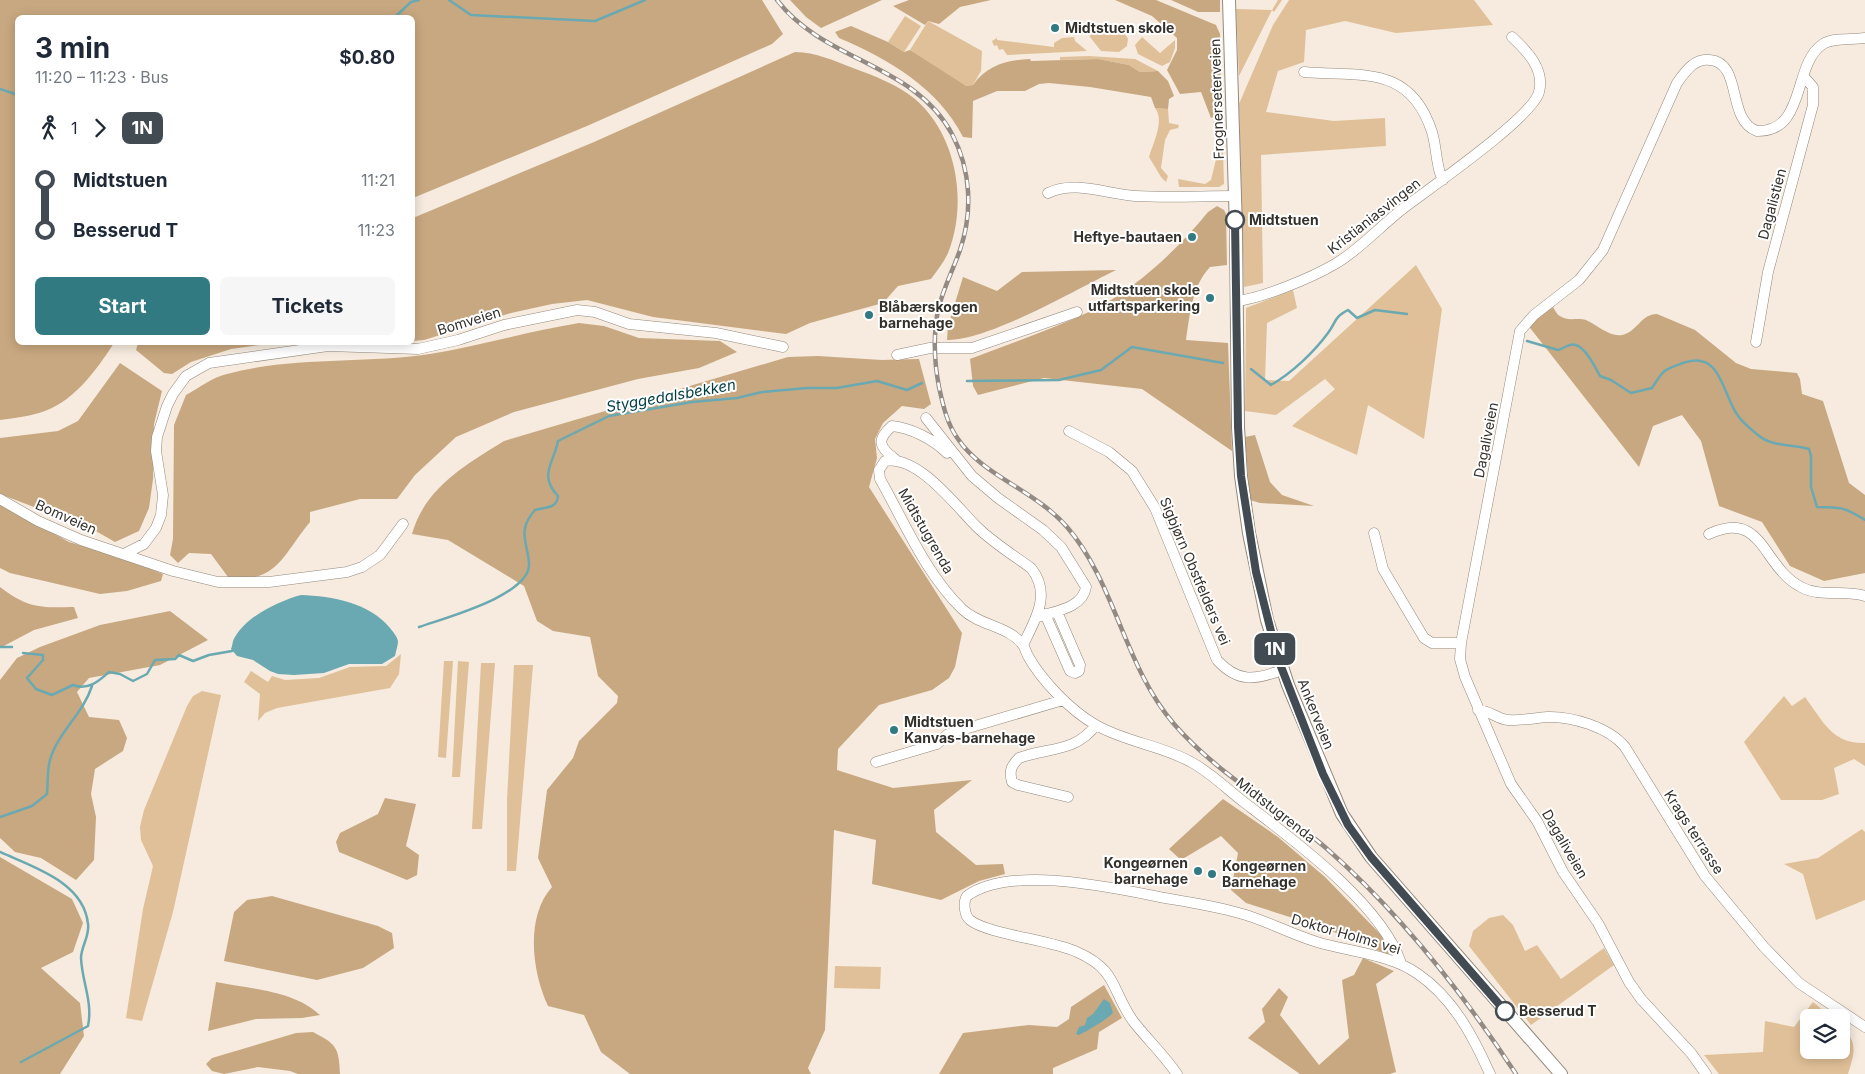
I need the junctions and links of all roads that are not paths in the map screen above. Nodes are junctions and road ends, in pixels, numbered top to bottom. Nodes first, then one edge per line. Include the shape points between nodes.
1 (1230, 0) edge
2 (1512, 37) dead end
3 (1865, 38) edge
4 (1304, 72) dead end
5 (1804, 77) junction
6 (1444, 180) junction
7 (1048, 193) dead end
8 (1234, 196) junction
9 (1236, 301) junction
10 (1077, 312) dead end
11 (1756, 342) dead end
12 (783, 346) dead end
13 (897, 355) dead end
14 (926, 418) dead end
15 (1069, 431) dead end
16 (894, 459) junction
17 (972, 476) junction
18 (0, 499) edge
19 (403, 524) dead end
20 (1374, 533) dead end
21 (1709, 534) dead end
22 (124, 554) junction
23 (1865, 596) edge
24 (1058, 614) dead end
25 (1041, 616) junction
26 (1460, 643) junction
27 (1023, 645) junction
28 (1282, 670) junction
29 (1063, 700) junction
30 (1478, 710) junction
31 (1096, 726) junction
32 (876, 762) dead end
33 (1068, 797) dead end
34 (1401, 963) junction
35 (1865, 1028) edge
36 (1177, 1074) edge
37 (1490, 1074) edge
38 (1561, 1074) edge
39 (1706, 1074) edge

1 - 8 main road, Frognerseterveien
2 - 6 street, Kristianiasvingen via 1531,58 1538,72 1537,98 1528,110
3 - 5 street, Dagaliveien via 1823,44 1812,58
4 - 6 street via 1372,76 1408,91 1427,120
5 - 11 street, Dagalistien via 1813,87 1813,105 1768,272
5 - 26 street, Dagaliveien via 1782,123 1772,129 1757,131 1748,126 1742,116 1730,75 1723,65 1708,59 1689,67 1670,95 1603,250 1576,284 1524,325 1516,347
6 - 9 street, Kristianiasvingen via 1404,207 1334,265 1257,297
7 - 8 street via 1058,188 1071,188 1134,196
8 - 9 main road, Ankerveien
9 - 28 main road, Ankerveien via 1238,427 1244,497 1259,588
10 - 13 street via 972,348 930,348
12 - 22 street, Bomveien via 716,333 629,324 595,312 577,310 504,324 458,340 418,349 328,346 209,363 186,376 167,406 156,451 163,495 161,515 144,544
14 - 17 street
15 - 28 street, Sigbjørn Obstfelders vei via 1109,452 1137,478 1155,508 1217,660 1228,672 1244,677 1262,678
16 - 17 street via 884,451 881,442 884,433 892,426 938,444
16 - 25 street, Midtstugrenda via 916,468 976,526 1032,568 1040,584
16 - 27 street, Midtstugrenda via 885,461 879,470 880,478 938,583 963,610 977,620 1006,631
17 - 25 street via 1061,547 1086,587 1079,602
18 - 22 street, Bomveien via 62,532
19 - 22 street, Bomveien via 380,554 362,567 347,572 269,582 218,582 195,578
20 - 26 street via 1383,569 1428,642
21 - 23 street via 1730,526 1743,528 1756,538 1779,570 1801,587 1822,593
24 - 25 street, Midtstugrenda via 1080,665 1075,673 1070,671
25 - 27 street, Midtstugrenda
26 - 30 street, Dagaliveien via 1462,667
27 - 29 street, Midtstugrenda
28 - 38 main road, Ankerveien via 1330,789 1354,835
29 - 31 street, Midtstugrenda
29 - 32 street via 948,734 937,744
30 - 35 street, Krags terrasse via 1506,720 1566,719 1617,739 1705,876 1764,947 1799,983
30 - 39 street, Dagaliveien via 1510,784 1537,821 1563,872 1598,923 1629,982
31 - 33 street via 1072,745 1019,758 1009,773 1012,782 1018,785
31 - 34 street, Midtstugrenda via 1164,748 1192,762 1300,846 1343,884 1388,934
34 - 36 street, Doktor Holms vei via 1315,942 1239,913 1116,889 1060,881 1016,881 991,885 968,896 966,915 971,921 1070,949 1091,959 1105,971 1133,1021
34 - 37 street, Doktor Holms vei via 1444,996 1470,1035

